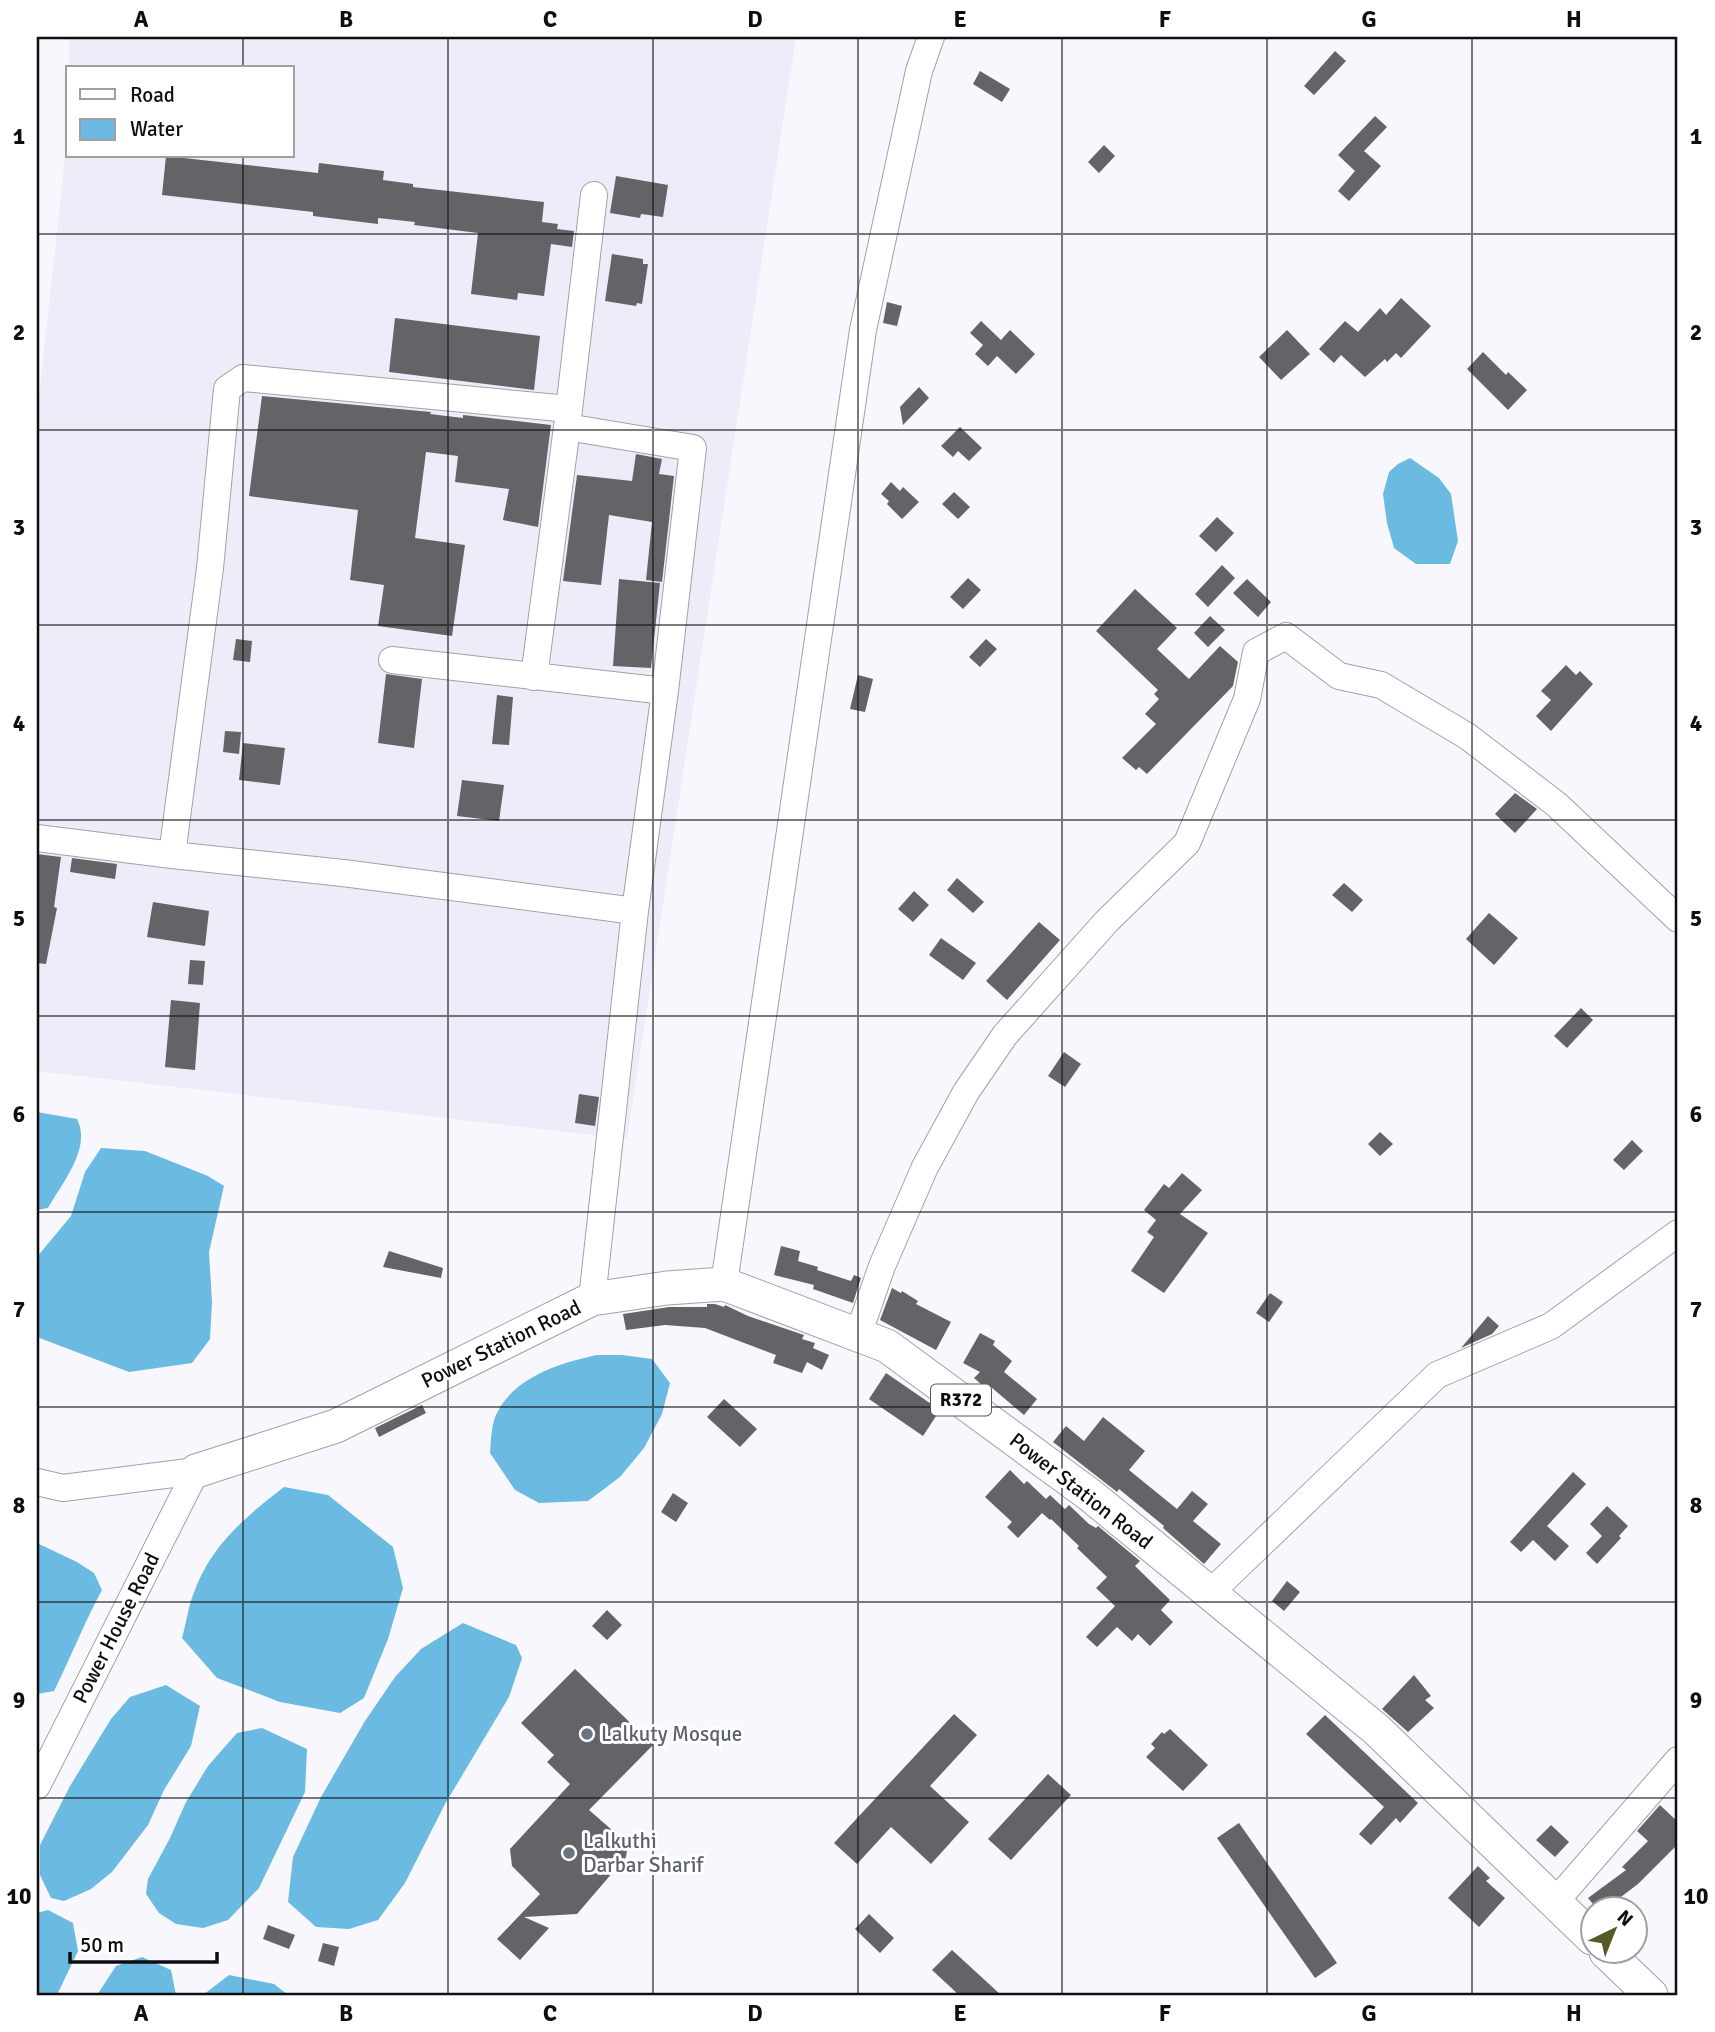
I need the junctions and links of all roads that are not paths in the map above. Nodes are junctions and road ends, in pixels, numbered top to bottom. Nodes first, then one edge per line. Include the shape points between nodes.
1 (931, 37) edge
2 (594, 195) dead end
3 (568, 418) junction
4 (392, 660) dead end
5 (534, 677) junction
6 (665, 691) junction
7 (37, 838) edge
8 (172, 855) junction
9 (635, 911) junction
10 (1678, 919) edge
11 (1678, 1233) edge
12 (724, 1284) junction
13 (592, 1299) junction
14 (858, 1335) junction
15 (196, 1471) junction
16 (37, 1482) edge
17 (1210, 1593) junction
18 (1678, 1760) edge
19 (37, 1786) edge
20 (1555, 1902) junction
21 (1578, 1924) edge
22 (1621, 1966) edge
23 (1651, 1995) edge

1 - 12 street via 919,71 863,330
2 - 3 street
3 - 5 street
3 - 6 street via 693,448
3 - 8 street via 243,378 227,388 210,568
4 - 5 street
5 - 6 street
6 - 9 street
7 - 8 street
8 - 9 street
9 - 13 street
10 - 14 street via 1556,804 1467,736 1381,685 1339,676 1286,636 1256,652 1247,699 1187,842 1107,921 1005,1035 966,1092 925,1167
11 - 17 street via 1550,1326 1437,1375
12 - 13 main road, Power Station Road / R372
12 - 14 main road, Power Station Road / R372
13 - 15 main road, Power Station Road / R372 via 336,1426
14 - 17 main road, Power Station Road / R372 via 887,1346 910,1362 1090,1495
15 - 16 street, Power Station Road via 63,1488
15 - 19 street, Power House Road
17 - 20 main road, Power Station Road / R372 via 1377,1730
18 - 20 street
20 - 21 main road, Power Station Road / R372
22 - 23 main road

